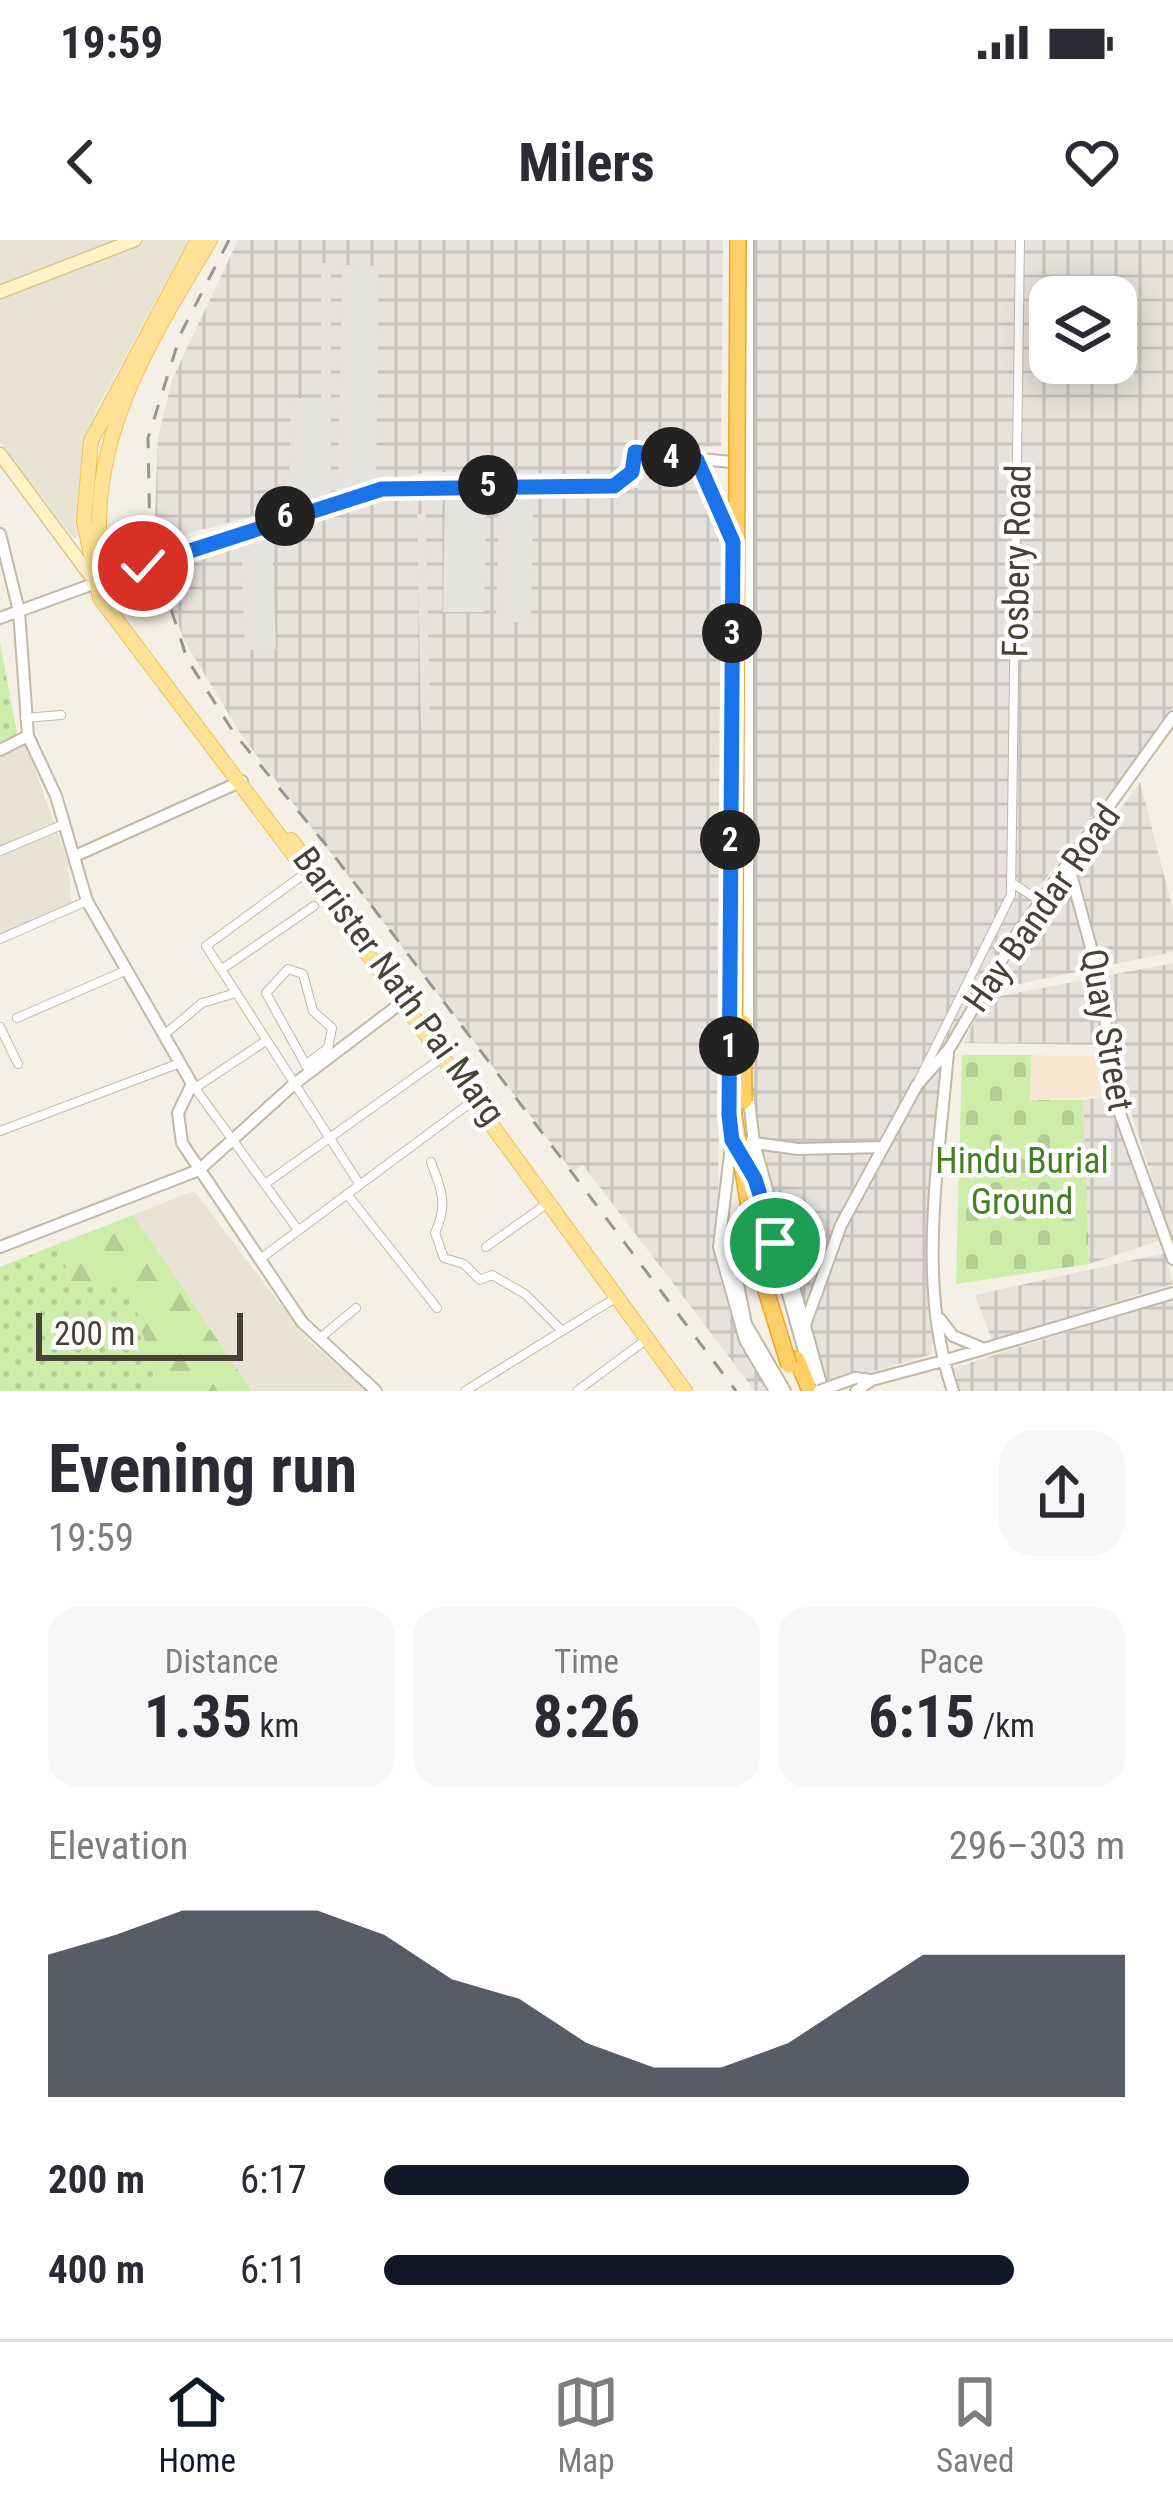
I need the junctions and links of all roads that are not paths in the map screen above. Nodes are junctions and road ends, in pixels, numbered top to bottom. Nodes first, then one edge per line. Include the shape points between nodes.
1 (135, 240) edge
2 (198, 240) edge
3 (210, 240) edge
4 (741, 240) edge
5 (1020, 240) edge
6 (110, 244) edge
7 (0, 292) edge
8 (0, 458) edge
9 (697, 460) junction
10 (732, 462) junction
11 (0, 534) edge
12 (733, 542) junction
13 (748, 543) junction
14 (95, 578) junction
15 (20, 611) junction
16 (0, 618) edge
17 (61, 715) dead end
18 (1173, 717) edge
19 (24, 718) junction
20 (28, 736) junction
21 (0, 750) edge
22 (240, 782) junction
23 (64, 824) junction
24 (0, 851) edge
25 (75, 856) junction
26 (1069, 867) junction
27 (309, 870) junction
28 (1012, 883) junction
29 (87, 901) junction
30 (1041, 903) junction
31 (314, 906) dead end
32 (1002, 919) junction
33 (1020, 931) junction
34 (0, 939) edge
35 (223, 969) junction
36 (127, 970) junction
37 (236, 993) junction
38 (406, 1000) junction
39 (17, 1018) dead end
40 (0, 1027) edge
41 (164, 1035) junction
42 (264, 1042) junction
43 (949, 1049) junction
44 (443, 1057) junction
45 (180, 1063) junction
46 (18, 1064) dead end
47 (308, 1069) junction
48 (466, 1082) junction
49 (293, 1084) junction
50 (917, 1085) junction
51 (194, 1086) junction
52 (475, 1100) junction
53 (0, 1131) edge
54 (329, 1138) junction
55 (234, 1139) junction
56 (732, 1140) junction
57 (754, 1142) junction
58 (883, 1148) junction
59 (431, 1162) dead end
60 (199, 1170) junction
61 (265, 1184) junction
62 (360, 1185) junction
63 (347, 1194) junction
64 (548, 1203) junction
65 (298, 1230) junction
66 (722, 1234) junction
67 (0, 1247) edge
68 (487, 1247) dead end
69 (1173, 1259) edge
70 (259, 1260) junction
71 (1173, 1293) edge
72 (617, 1297) junction
73 (356, 1308) dead end
74 (437, 1308) dead end
75 (938, 1316) junction
76 (562, 1330) junction
77 (804, 1332) junction
78 (319, 1339) junction
79 (647, 1339) junction
80 (985, 1348) junction
81 (943, 1361) junction
82 (857, 1386) edge
83 (472, 1389) edge
84 (376, 1391) edge
85 (577, 1391) edge
86 (686, 1391) edge
87 (696, 1391) edge
88 (775, 1391) edge
89 (784, 1391) edge
90 (800, 1391) edge
91 (817, 1391) edge
92 (953, 1391) edge

1 - 6 main road
2 - 14 main road via 91,441 84,521
3 - 14 main road via 105,445
4 - 10 street
4 - 13 street
4 - 90 highway, bridge via 734,1115 759,1268
4 - 91 highway, bridge via 743,1114 777,1300
5 - 28 street, Fosbery Road
6 - 7 main road
8 - 14 main road
9 - 10 street
9 - 12 street
9 - 14 street via 635,452 632,472 614,486 382,489
10 - 12 street
11 - 15 street
12 - 13 street
12 - 56 street
13 - 57 street
14 - 15 street
14 - 22 main road, Barrister Nath Pai Marg via 107,611
15 - 16 street
15 - 19 street
17 - 19 street
18 - 26 street, Hay Bandar Road
19 - 20 street
20 - 21 street
20 - 23 street
22 - 25 street
22 - 27 main road, Barrister Nath Pai Marg
23 - 24 street
23 - 25 street
25 - 29 street
26 - 30 street, Hay Bandar Road
26 - 69 street, Quay Street via 1094,955 1119,1111
27 - 35 street via 206,946
27 - 38 main road, Barrister Nath Pai Marg
28 - 30 street
28 - 32 street, Fosbery Road
29 - 34 street
29 - 36 street
30 - 33 street, Hay Bandar Road
31 - 35 street
32 - 33 street
32 - 50 street, Fosbery Road
33 - 43 street, Hay Bandar Road
35 - 37 street
36 - 39 street
36 - 41 street
37 - 41 street via 202,1003
37 - 42 street
38 - 44 main road, Barrister Nath Pai Marg
38 - 47 street
38 - 48 main road, Barrister Nath Pai Marg
40 - 46 street
41 - 45 street
42 - 49 street
42 - 51 street
43 - 50 street
43 - 75 street
44 - 48 main road, Barrister Nath Pai Marg
44 - 54 street
45 - 51 street
45 - 53 street
47 - 47 street via 266,993 288,969 302,974 313,1011 332,1028 328,1048
47 - 49 street
48 - 52 main road, Barrister Nath Pai Marg
48 - 87 main road, Barrister Nath Pai Marg
49 - 54 street
49 - 55 street
50 - 58 street
51 - 55 street
51 - 60 street via 178,1113 182,1143
52 - 62 street
52 - 64 main road, Barrister Nath Pai Marg
54 - 61 street
54 - 62 street
55 - 60 street
55 - 61 street
56 - 57 street
56 - 66 street
56 - 77 street via 755,1179
57 - 58 street
57 - 77 street
58 - 77 street via 841,1225
59 - 76 street via 446,1209 434,1233 444,1258 525,1294
60 - 67 street
60 - 70 street
61 - 65 street
62 - 63 street
63 - 65 street
63 - 74 street
64 - 68 street
64 - 72 main road, Barrister Nath Pai Marg
65 - 70 street
66 - 88 street via 734,1307
66 - 89 street via 746,1324
70 - 78 street
71 - 80 street
72 - 76 street
72 - 79 main road, Barrister Nath Pai Marg
73 - 78 street
75 - 80 street via 953,1336
75 - 81 street
76 - 83 street
77 - 91 street
78 - 84 street
79 - 85 street
79 - 86 main road, Barrister Nath Pai Marg
80 - 81 street
81 - 82 street
81 - 92 street
82 - 91 street, bridge

